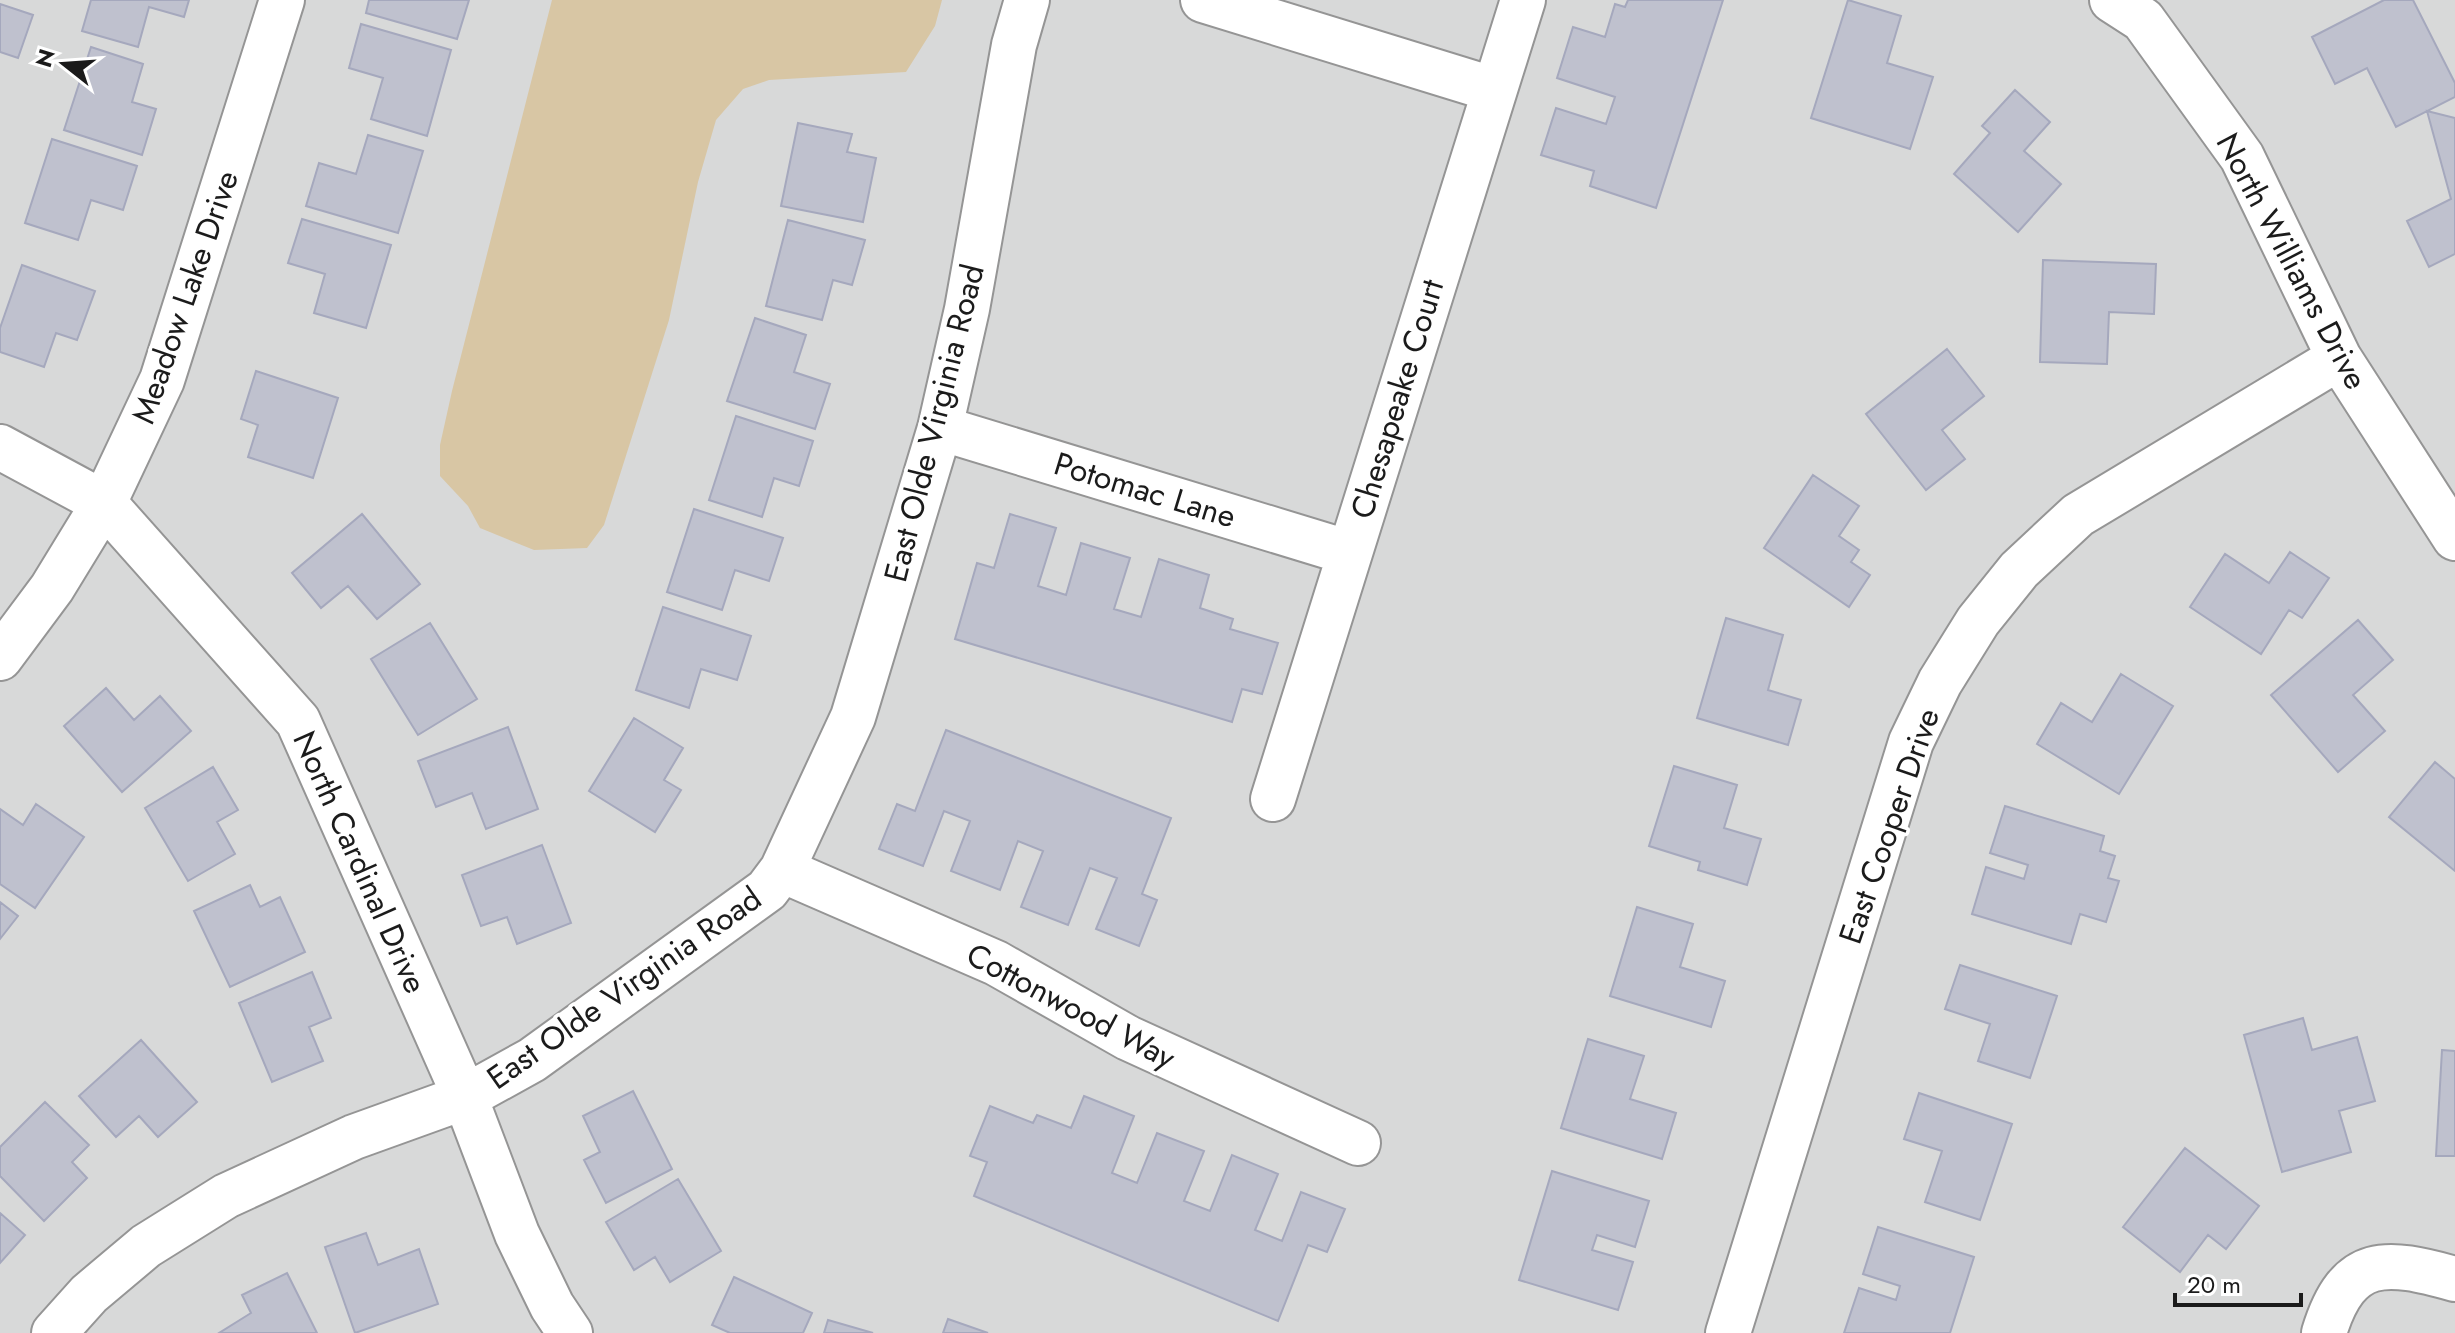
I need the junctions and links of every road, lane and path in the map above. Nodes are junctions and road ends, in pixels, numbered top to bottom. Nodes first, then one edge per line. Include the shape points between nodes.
1 (282, 0) edge
2 (1027, 0) edge
3 (1203, 0) edge
4 (1523, 0) edge
5 (2112, 0) edge
6 (1492, 89) junction
7 (2339, 358) junction
8 (940, 428) junction
9 (0, 447) edge
10 (104, 503) junction
11 (2455, 538) edge
12 (1350, 553) junction
13 (0, 658) edge
14 (1273, 799) dead end
15 (782, 870) junction
16 (465, 1097) junction
17 (1358, 1143) dead end
18 (2455, 1279) edge
19 (54, 1333) edge
20 (570, 1333) edge
21 (1728, 1333) edge
22 (2324, 1333) edge

1 - 10 street, Meadow Lake Drive via 180,332
2 - 8 street, East Olde Virginia Road
3 - 6 street
4 - 6 street, Chesapeake Court
5 - 7 street, North Williams Drive via 2143,20 2242,157
6 - 12 street, Chesapeake Court
7 - 11 street, North Williams Drive
7 - 21 street, East Cooper Drive via 2078,515 2019,570 1947,670 1911,742
8 - 12 street, Potomac Lane
8 - 15 street, East Olde Virginia Road via 853,717
9 - 10 street, North Cardinal Drive
10 - 13 street, Meadow Lake Drive via 52,588
10 - 16 street, North Cardinal Drive via 298,721
12 - 14 street, Chesapeake Court
15 - 16 street, East Olde Virginia Road via 767,890 545,1051
15 - 17 street, Cottonwood Way via 996,963 1140,1044
16 - 19 street, East Olde Virginia Road via 354,1137 226,1196 146,1246 89,1294
16 - 20 street, North Cardinal Drive via 517,1234
18 - 22 street via 2405,1265 2364,1270 2333,1301

